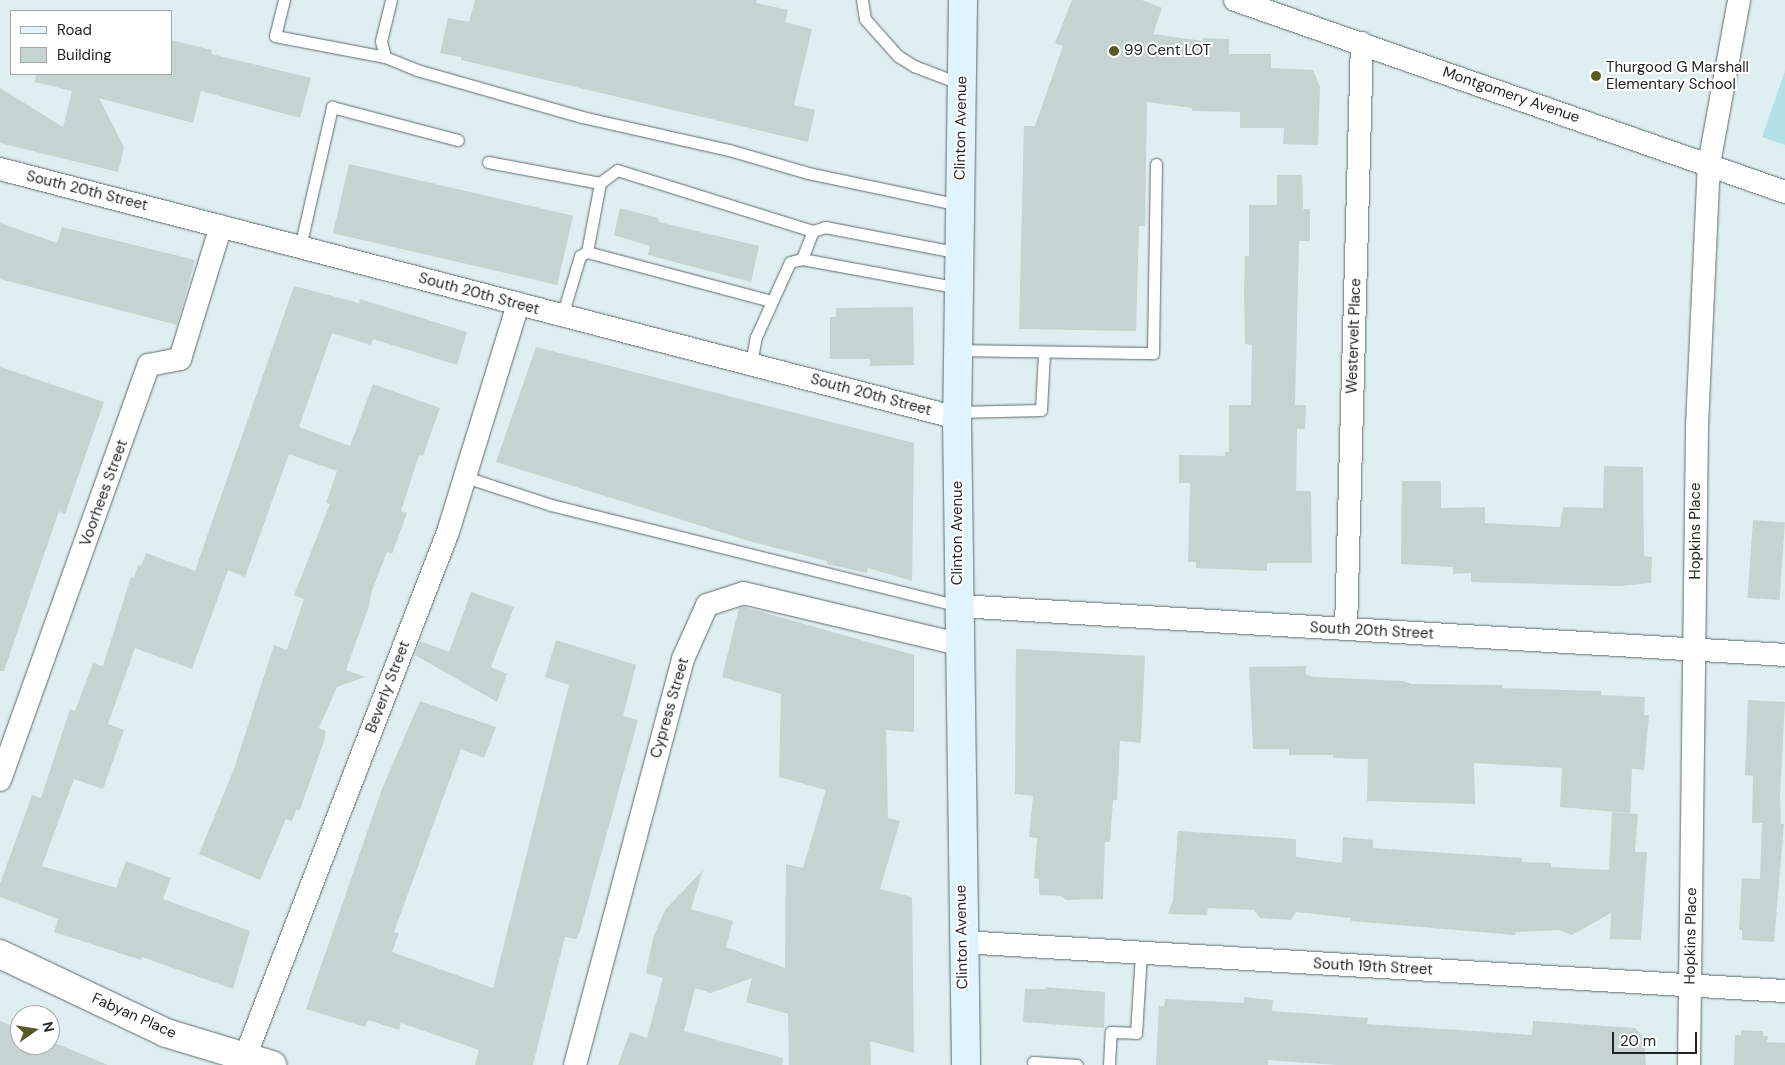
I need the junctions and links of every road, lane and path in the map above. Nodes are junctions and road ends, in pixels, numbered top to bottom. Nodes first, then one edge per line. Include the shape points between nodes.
1 (284, 0) edge
2 (391, 0) edge
3 (862, 0) edge
4 (963, 0) edge
5 (1235, 0) edge
6 (1739, 0) edge
7 (1362, 43) junction
8 (385, 57) junction
9 (962, 84) junction
10 (458, 140) dead end
11 (488, 162) dead end
12 (1156, 164) dead end
13 (1709, 164) junction
14 (0, 169) edge
15 (600, 183) junction
16 (1785, 192) edge
17 (960, 205) junction
18 (221, 226) junction
19 (813, 231) junction
20 (300, 247) junction
21 (587, 252) junction
22 (960, 253) junction
23 (802, 259) junction
24 (960, 288) junction
25 (771, 301) junction
26 (518, 304) junction
27 (562, 316) junction
28 (958, 350) junction
29 (1044, 353) junction
30 (751, 364) junction
31 (958, 415) junction
32 (465, 478) junction
33 (959, 606) junction
34 (1346, 629) junction
35 (958, 644) junction
36 (1696, 650) junction
37 (1785, 655) edge
38 (0, 780) edge
39 (962, 942) junction
40 (1141, 953) junction
41 (0, 954) edge
42 (1690, 986) junction
43 (1785, 991) edge
44 (243, 1061) edge
45 (1033, 1062) dead end
46 (272, 1065) edge
47 (575, 1065) edge
48 (966, 1065) edge
49 (1077, 1065) edge
50 (1109, 1065) edge
51 (1689, 1065) edge

1 - 8 lane via 275,36
2 - 8 lane via 381,41
3 - 9 lane via 865,19 898,56 914,66
4 - 9 main road, Clinton Avenue
5 - 7 street, Montgomery Avenue
6 - 13 street, Hopkins Place
7 - 13 street, Montgomery Avenue
7 - 34 street, Westervelt Place
8 - 17 lane via 417,70 582,117 729,150 808,173
9 - 17 main road, Clinton Avenue
10 - 20 lane via 332,107
11 - 15 lane
12 - 29 lane via 1153,353
13 - 16 street, Montgomery Avenue
13 - 36 street, Hopkins Place via 1697,426
14 - 18 street, South 20th Street
15 - 19 lane via 617,170
15 - 21 lane
17 - 22 main road, Clinton Avenue
18 - 20 street, South 20th Street
18 - 38 street, Voorhees Street via 180,359 149,365
19 - 22 lane via 825,227
19 - 23 lane
20 - 26 street, South 20th Street
21 - 25 lane
21 - 27 lane via 580,256
22 - 24 main road, Clinton Avenue
23 - 24 lane
23 - 25 lane via 790,262 784,270
24 - 28 main road, Clinton Avenue
25 - 30 lane via 756,337
26 - 27 street, South 20th Street
26 - 32 street, Beverly Street
27 - 30 street, South 20th Street
28 - 29 lane
28 - 31 main road, Clinton Avenue
29 - 31 lane via 1041,410
30 - 31 street, South 20th Street
31 - 33 main road, Clinton Avenue
32 - 33 lane via 551,505
32 - 44 street, Beverly Street via 445,541
33 - 34 street, South 20th Street
33 - 35 main road, Clinton Avenue
34 - 36 street, South 20th Street
35 - 39 main road, Clinton Avenue
35 - 47 street, Cypress Street via 743,593 707,605 683,659
36 - 37 street, South 20th Street
36 - 42 street, Hopkins Place
39 - 40 street, South 19th Street
39 - 48 main road, Clinton Avenue
40 - 42 street, South 19th Street
40 - 50 lane via 1136,1033 1111,1032
41 - 44 street, Fabyan Place via 166,1033
42 - 43 street, South 19th Street
42 - 51 street, Hopkins Place
44 - 46 street, Fabyan Place
45 - 49 lane

